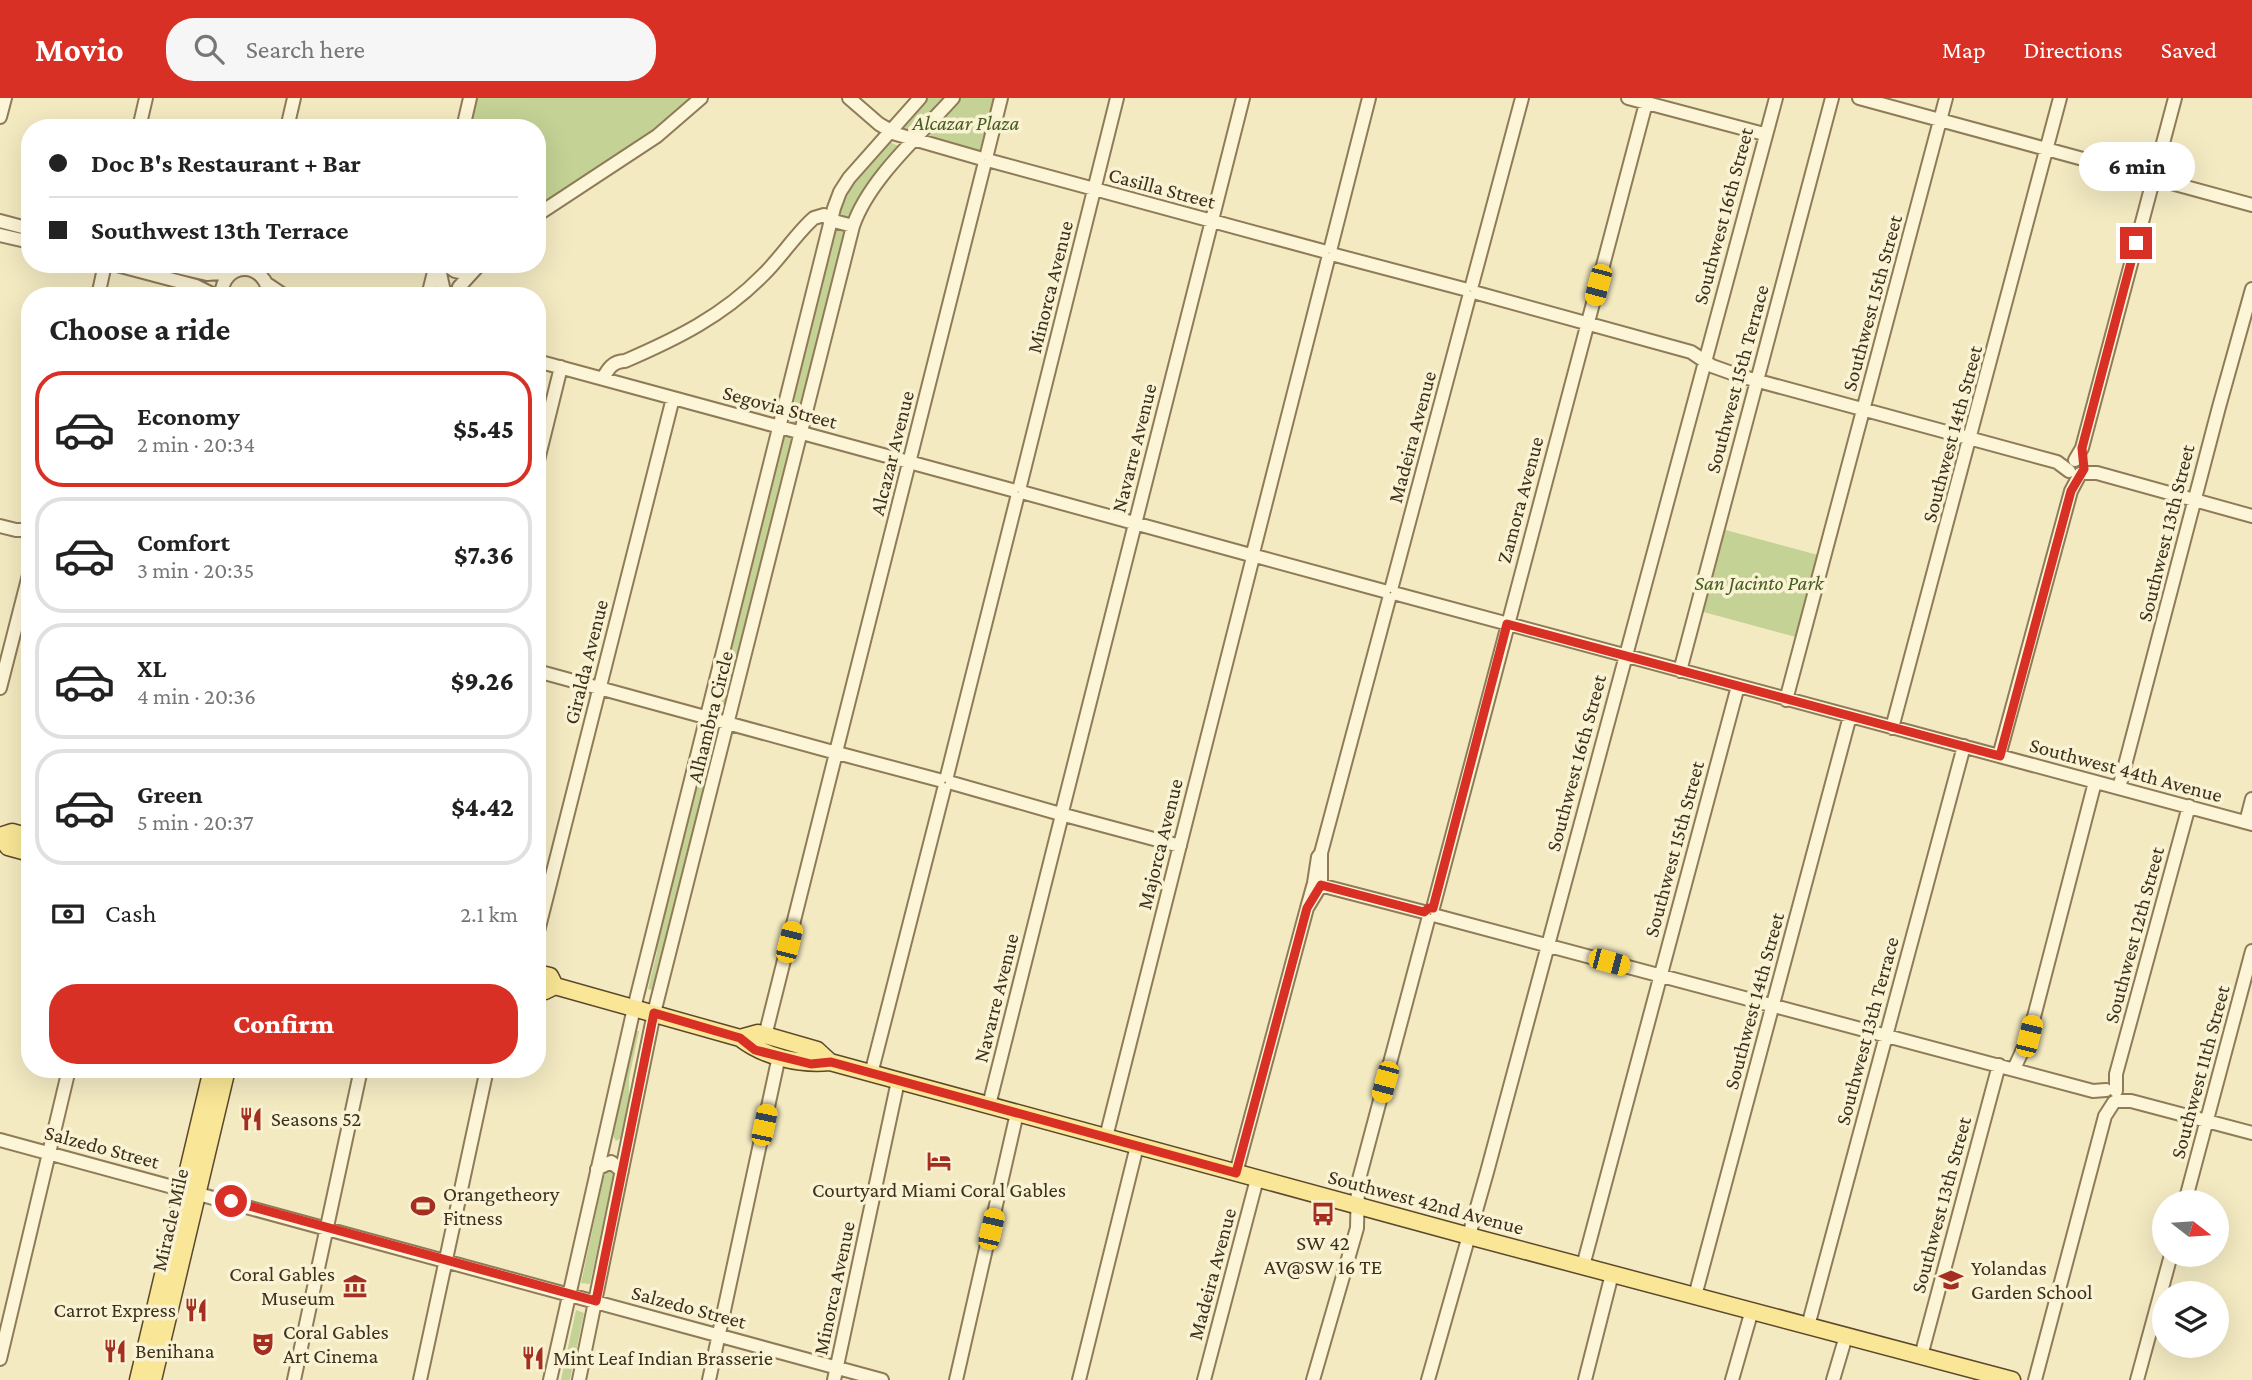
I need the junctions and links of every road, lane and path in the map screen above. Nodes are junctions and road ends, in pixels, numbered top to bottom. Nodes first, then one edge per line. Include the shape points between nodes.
1 (5, 98) edge
2 (146, 98) edge
3 (294, 98) edge
4 (470, 98) edge
5 (701, 98) edge
6 (849, 98) edge
7 (920, 98) edge
8 (953, 98) edge
9 (1001, 98) edge
10 (1117, 98) edge
11 (1243, 98) edge
12 (1369, 98) edge
13 (1522, 98) edge
14 (1628, 98) edge
15 (1776, 98) edge
16 (1832, 98) edge
17 (1859, 98) edge
18 (1946, 98) edge
19 (2060, 98) edge
20 (2175, 98) edge
21 (1646, 103) junction
22 (0, 117) edge
23 (141, 119) edge
24 (289, 119) edge
25 (465, 119) edge
26 (1941, 120) junction
27 (890, 131) junction
28 (1765, 134) junction
29 (914, 141) junction
30 (2046, 149) junction
31 (986, 160) junction
32 (2154, 178) junction
33 (1094, 189) junction
34 (2252, 205) edge
35 (546, 209) edge
36 (830, 220) junction
37 (0, 221) edge
38 (1212, 221) junction
39 (853, 226) junction
40 (21, 227) edge
41 (0, 235) edge
42 (21, 240) edge
43 (1329, 253) junction
44 (147, 273) edge
45 (233, 273) edge
46 (472, 273) edge
47 (198, 287) edge
48 (222, 287) edge
49 (461, 287) edge
50 (2252, 289) edge
51 (1471, 291) junction
52 (1588, 323) junction
53 (1704, 360) junction
54 (546, 364) edge
55 (561, 368) junction
56 (608, 380) junction
57 (1756, 381) junction
58 (673, 398) junction
59 (1863, 409) junction
60 (778, 427) junction
61 (546, 428) edge
62 (802, 433) junction
63 (1970, 438) junction
64 (909, 462) junction
65 (2077, 467) junction
66 (1018, 492) junction
67 (2194, 500) junction
68 (2252, 516) edge
69 (1135, 523) junction
70 (0, 526) edge
71 (16, 530) junction
72 (21, 530) edge
73 (21, 534) edge
74 (1253, 555) junction
75 (1390, 592) junction
76 (21, 606) edge
77 (1507, 624) junction
78 (1625, 656) junction
79 (1679, 671) junction
80 (546, 673) edge
81 (1738, 686) junction
82 (0, 688) edge
83 (599, 688) junction
84 (1786, 700) junction
85 (1850, 716) junction
86 (706, 717) junction
87 (728, 723) junction
88 (1892, 728) junction
89 (1964, 746) junction
90 (837, 753) junction
91 (2000, 756) junction
92 (945, 782) junction
93 (2095, 782) junction
94 (2119, 788) junction
95 (2252, 799) edge
96 (2189, 806) junction
97 (1062, 814) junction
98 (2249, 823) edge
99 (21, 834) edge
100 (0, 836) edge
101 (1180, 846) junction
102 (21, 850) edge
103 (1318, 884) junction
104 (546, 899) edge
105 (1431, 914) junction
106 (1547, 946) junction
107 (2252, 951) edge
108 (1660, 976) junction
109 (546, 979) edge
110 (1773, 1006) junction
111 (634, 1008) junction
112 (654, 1013) junction
113 (765, 1035) junction
114 (1886, 1036) junction
115 (740, 1038) junction
116 (817, 1050) junction
117 (779, 1056) junction
118 (831, 1062) junction
119 (1998, 1065) junction
120 (2014, 1069) junction
121 (871, 1074) junction
122 (67, 1078) edge
123 (210, 1078) edge
124 (224, 1078) edge
125 (359, 1078) edge
126 (485, 1078) edge
127 (898, 1081) junction
128 (2109, 1095) junction
129 (989, 1105) junction
130 (1017, 1113) junction
131 (2206, 1121) junction
132 (2252, 1133) edge
133 (604, 1136) junction
134 (1105, 1137) junction
135 (0, 1140) edge
136 (628, 1142) junction
137 (1137, 1146) junction
138 (50, 1153) junction
139 (597, 1169) junction
140 (622, 1171) junction
141 (1236, 1173) junction
142 (1257, 1179) junction
143 (2188, 1190) edge
144 (191, 1191) junction
145 (1357, 1205) junction
146 (327, 1227) junction
147 (1469, 1236) junction
148 (446, 1260) junction
149 (1583, 1266) junction
150 (2168, 1267) edge
151 (1612, 1274) junction
152 (568, 1294) junction
153 (1695, 1296) junction
154 (596, 1301) junction
155 (1752, 1310) junction
156 (1808, 1326) junction
157 (719, 1335) junction
158 (1846, 1336) junction
159 (1921, 1356) junction
160 (0, 1359) edge
161 (835, 1374) edge
162 (1976, 1375) edge
163 (138, 1380) edge
164 (153, 1380) edge
165 (294, 1380) edge
166 (420, 1380) edge
167 (550, 1380) edge
168 (579, 1380) edge
169 (709, 1380) edge
170 (882, 1380) edge
171 (956, 1380) edge
172 (1079, 1380) edge
173 (1204, 1380) edge
174 (1313, 1380) edge
175 (1428, 1380) edge
176 (1585, 1380) edge
177 (1732, 1380) edge
178 (1833, 1380) edge
179 (2012, 1380) edge
180 (2035, 1380) edge
181 (2137, 1380) edge

1 - 22 street
2 - 23 street
3 - 24 street
4 - 25 street
5 - 35 street via 657,136
6 - 27 street, Casilla Street
7 - 27 street, Alhambra Circle
8 - 29 street, Alhambra Circle
9 - 31 street, Alcazar Avenue
10 - 33 street, Minorca Avenue
11 - 38 street, Navarre Avenue
12 - 43 street, Majorca Avenue
13 - 51 street, Madeira Avenue
14 - 21 street
15 - 28 street, Southwest 16th Street
16 - 57 street, Southwest 15th Terrace
17 - 26 street
18 - 26 street, Southwest 15th Street
19 - 30 street, Southwest 14th Street
20 - 32 street
21 - 28 street
21 - 52 street, Zamora Avenue
26 - 30 street
26 - 59 street, Southwest 15th Street
27 - 29 street, Casilla Street
27 - 36 street, Alhambra Circle via 844,186
28 - 53 street, Southwest 16th Street
29 - 31 street, Casilla Street
29 - 39 street, Alhambra Circle via 870,191
30 - 32 street
30 - 63 street, Southwest 14th Street
31 - 33 street, Casilla Street
31 - 64 street, Alcazar Avenue
32 - 34 street
32 - 65 street
33 - 38 street, Casilla Street
33 - 66 street, Minorca Avenue
36 - 39 street
36 - 56 street via 824,215 809,222 764,275 729,306 678,338 614,364
36 - 60 street, Alhambra Circle
37 - 40 street
38 - 43 street, Casilla Street
38 - 69 street, Navarre Avenue
39 - 62 street, Alhambra Circle
41 - 42 street
43 - 51 street, Casilla Street
43 - 74 street, Majorca Avenue
44 - 47 street
45 - 48 street
46 - 49 street
50 - 67 street, Southwest 13th Street
51 - 52 street, Casilla Street
51 - 75 street, Madeira Avenue
52 - 53 street, Casilla Street via 1691,352
52 - 77 street, Zamora Avenue
53 - 57 street, Casilla Street
53 - 78 street, Southwest 16th Street
54 - 55 street, Segovia Street
55 - 56 street, Segovia Street
55 - 61 street
56 - 58 street, Segovia Street
57 - 59 street, Casilla Street
57 - 79 street, Southwest 15th Terrace
58 - 60 street, Segovia Street
58 - 83 street, Giralda Avenue
59 - 63 street, Casilla Street
59 - 84 street, Southwest 15th Street
60 - 62 street, Segovia Street
60 - 86 street, Alhambra Circle
62 - 64 street, Segovia Street
62 - 87 street, Alhambra Circle
63 - 65 street, Casilla Street
63 - 88 street, Southwest 14th Street
64 - 66 street, Segovia Street
64 - 90 street, Alcazar Avenue
65 - 67 street
65 - 91 street
66 - 69 street, Segovia Street
66 - 92 street, Minorca Avenue
67 - 68 street
67 - 94 street, Southwest 13th Street
69 - 74 street, Segovia Street
69 - 97 street, Navarre Avenue
70 - 71 street
71 - 72 street
71 - 73 street
74 - 75 street, Segovia Street
74 - 101 street, Majorca Avenue
75 - 77 street, Segovia Street
75 - 103 street, Madeira Avenue via 1321,853
76 - 82 street
77 - 78 street, Segovia Street
77 - 105 street, Zamora Avenue
78 - 79 street, Southwest 44th Avenue
78 - 106 street, Southwest 16th Street
79 - 81 street, Southwest 44th Avenue
80 - 83 street
81 - 84 street, Southwest 44th Avenue
81 - 108 street, Southwest 15th Street
83 - 86 street
83 - 104 street, Giralda Avenue
84 - 85 street, Southwest 44th Avenue
85 - 88 street, Southwest 44th Avenue
85 - 110 street, Southwest 14th Street
86 - 87 street
86 - 111 street, Alhambra Circle
87 - 90 street
87 - 112 street, Alhambra Circle
88 - 89 street, Southwest 44th Avenue
89 - 91 street, Southwest 44th Avenue
89 - 114 street, Southwest 13th Terrace
90 - 92 street
90 - 113 street, Alcazar Avenue
91 - 93 street, Southwest 44th Avenue
92 - 97 street
92 - 121 street, Minorca Avenue
93 - 94 street, Southwest 44th Avenue
93 - 120 street via 2029,1036
94 - 96 street, Southwest 44th Avenue
95 - 98 street
96 - 98 street, Southwest 44th Avenue
96 - 128 street, Southwest 12th Street
97 - 101 street
97 - 129 street, Navarre Avenue
99 - 100 main road
100 - 102 main road via 9,847
101 - 134 street, Majorca Avenue
103 - 105 street
103 - 141 street via 1307,908
105 - 106 street
105 - 145 street, Zamora Avenue via 1358,1183
106 - 108 street
106 - 147 street, Southwest 16th Street
107 - 131 street, Southwest 11th Street
108 - 110 street
108 - 149 street, Southwest 15th Street
109 - 111 main road, Southwest 42nd Avenue
110 - 114 street
110 - 153 street, Southwest 14th Street
111 - 112 main road, Southwest 42nd Avenue
111 - 133 street, Alhambra Circle
112 - 115 main road, Southwest 42nd Avenue
112 - 136 street, Alhambra Circle
113 - 115 main road, Southwest 42nd Avenue
113 - 116 main road, Southwest 42nd Avenue
114 - 119 street
114 - 156 street, Southwest 13th Terrace
115 - 117 main road, Southwest 42nd Avenue via 755,1050
116 - 117 main road via 810,1055 794,1052
116 - 118 main road, Southwest 42nd Avenue
117 - 118 main road, Southwest 42nd Avenue via 811,1064
117 - 157 street
118 - 121 main road, Southwest 42nd Avenue
119 - 120 street
119 - 159 street, Southwest 13th Street
120 - 128 street
121 - 127 main road, Southwest 42nd Avenue
122 - 138 street
123 - 144 main road, Miracle Mile
124 - 144 main road, Miracle Mile
125 - 146 street
126 - 148 street
127 - 129 main road, Southwest 42nd Avenue
127 - 161 street, Minorca Avenue
128 - 131 street
128 - 180 street, Southwest 12th Street
129 - 130 main road, Southwest 42nd Avenue
130 - 134 main road, Southwest 42nd Avenue
130 - 171 street
131 - 132 street
131 - 143 street, Southwest 11th Street
133 - 136 street via 616,1146
133 - 139 street, Alhambra Circle
134 - 137 main road, Southwest 42nd Avenue
135 - 138 street, Salzedo Street
136 - 140 street, Alhambra Circle
137 - 141 main road, Southwest 42nd Avenue
137 - 172 street
138 - 144 street, Salzedo Street
138 - 160 street
139 - 140 street via 611,1162
139 - 152 street, Alhambra Circle
140 - 154 street, Alhambra Circle
141 - 142 main road, Southwest 42nd Avenue
142 - 145 main road, Southwest 42nd Avenue
142 - 173 street, Madeira Avenue
144 - 146 street, Salzedo Street
144 - 163 main road, Miracle Mile
144 - 164 main road, Miracle Mile
145 - 147 main road, Southwest 42nd Avenue
145 - 174 street, Zamora Avenue via 1357,1228
146 - 148 street, Salzedo Street
146 - 165 street
147 - 149 main road, Southwest 42nd Avenue
147 - 175 street, Southwest 16th Street
148 - 152 street, Salzedo Street
148 - 166 street
149 - 151 main road, Southwest 42nd Avenue
150 - 181 street
151 - 153 main road, Southwest 42nd Avenue
151 - 176 street
152 - 154 street, Salzedo Street
152 - 167 street, Alhambra Circle
153 - 155 main road, Southwest 42nd Avenue
154 - 157 street, Salzedo Street
154 - 168 street, Alhambra Circle
155 - 156 main road, Southwest 42nd Avenue
155 - 177 street
156 - 158 main road, Southwest 42nd Avenue
157 - 161 street, Salzedo Street
157 - 169 street
158 - 159 main road, Southwest 42nd Avenue
158 - 178 street
159 - 162 main road, Southwest 42nd Avenue
161 - 170 street, Salzedo Street
162 - 179 main road, Southwest 42nd Avenue

